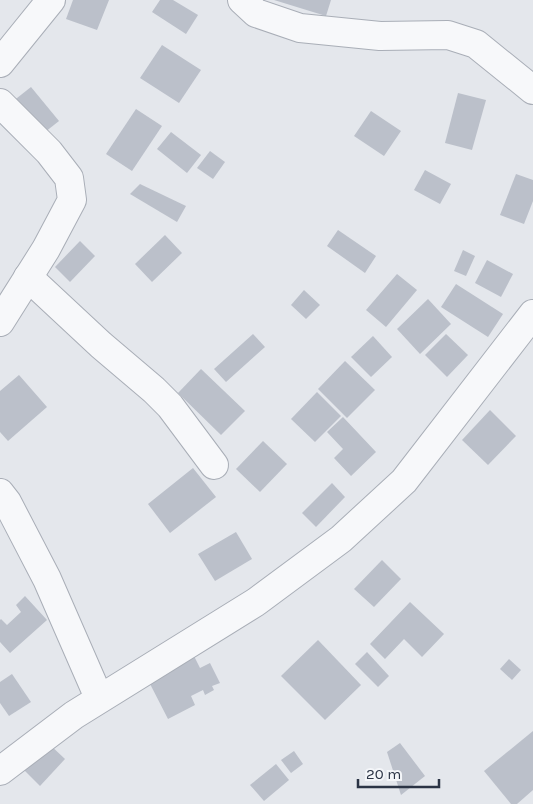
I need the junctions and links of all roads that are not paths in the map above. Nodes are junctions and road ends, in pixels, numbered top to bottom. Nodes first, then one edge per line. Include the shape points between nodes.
1 (51, 0) edge
2 (242, 0) edge
3 (0, 63) edge
4 (533, 90) edge
5 (0, 103) edge
6 (28, 277) junction
7 (533, 314) edge
8 (0, 322) edge
9 (214, 465) dead end
10 (0, 493) edge
11 (99, 698) junction
12 (0, 771) edge

1 - 3 street
2 - 4 street via 256,13 300,28 380,36 448,35 476,44
5 - 6 street via 49,152 69,178 72,189 72,200
6 - 8 street
6 - 9 street via 170,406
7 - 11 street via 404,481 340,539 256,602
10 - 11 street via 47,579
11 - 12 street

